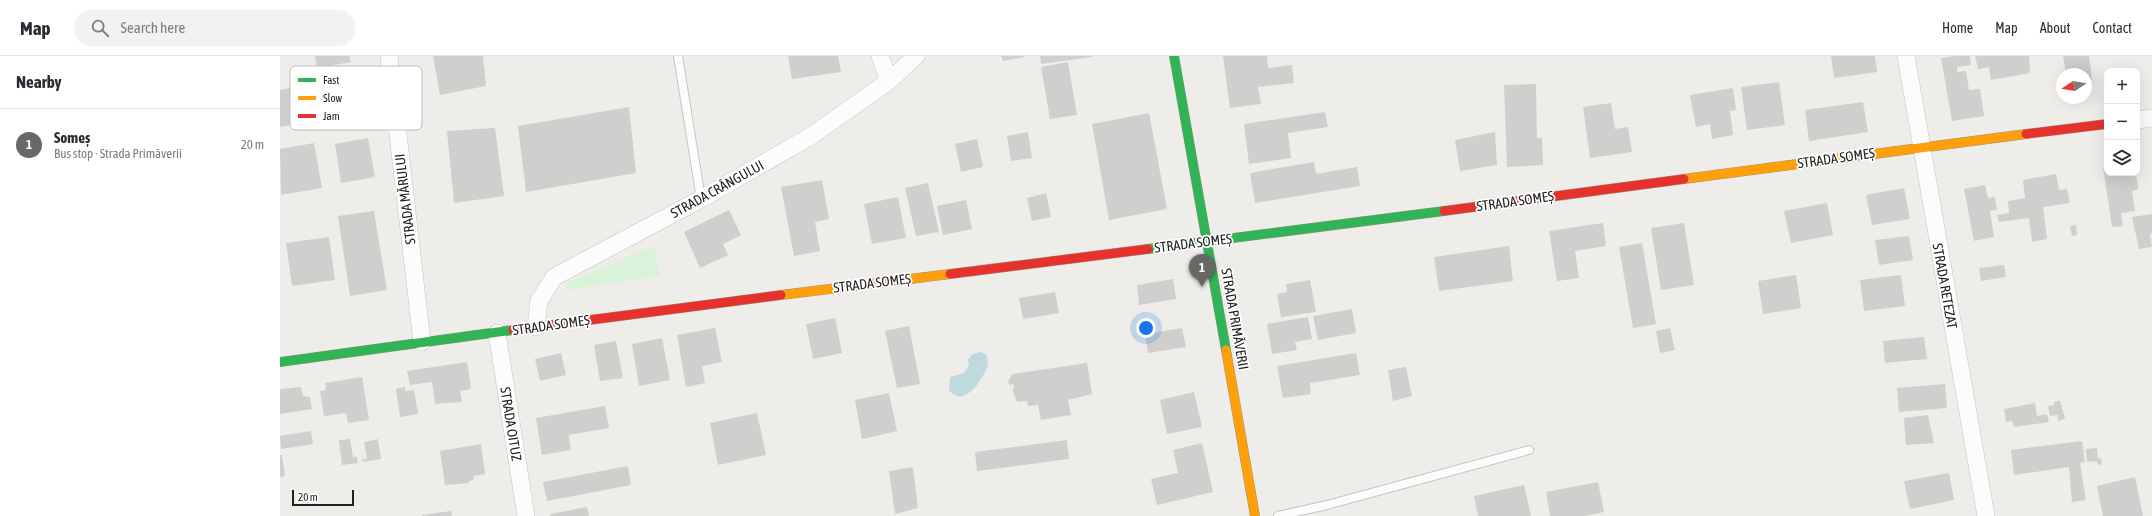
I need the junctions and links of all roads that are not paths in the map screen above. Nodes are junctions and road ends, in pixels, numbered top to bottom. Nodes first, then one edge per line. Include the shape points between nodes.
1 (389, 56) edge
2 (678, 56) edge
3 (880, 56) edge
4 (916, 56) edge
5 (1174, 56) edge
6 (1906, 56) edge
7 (390, 66) edge
8 (889, 81) junction
9 (2152, 118) edge
10 (2140, 120) edge
11 (2104, 124) edge
12 (398, 130) edge
13 (1921, 146) junction
14 (701, 199) junction
15 (1208, 241) junction
16 (536, 326) junction
17 (497, 333) junction
18 (422, 342) junction
19 (280, 362) edge
20 (1529, 450) dead end
21 (526, 516) edge
22 (1255, 516) edge
23 (1278, 516) edge
24 (1986, 516) edge

1 - 7 street, STRADA MĂRULUI
2 - 14 lane
3 - 8 street
4 - 8 street, STRADA CRÂNGULUI
5 - 15 street, STRADA PRIMĂVERII
6 - 13 street, STRADA RETEZAT
8 - 14 street, STRADA CRÂNGULUI via 811,136
9 - 10 street
11 - 13 street, STRADA SOMEȘ
12 - 18 street, STRADA MĂRULUI
13 - 15 street, STRADA SOMEȘ
13 - 24 street, STRADA RETEZAT
14 - 16 street, STRADA CRÂNGULUI via 554,277 539,301
15 - 16 street, STRADA SOMEȘ
15 - 22 street, STRADA PRIMĂVERII
16 - 17 street, STRADA SOMEȘ
17 - 18 street, STRADA SOMEȘ
17 - 21 street, STRADA OITUZ
18 - 19 street, STRADA SOMEȘ
20 - 23 lane

